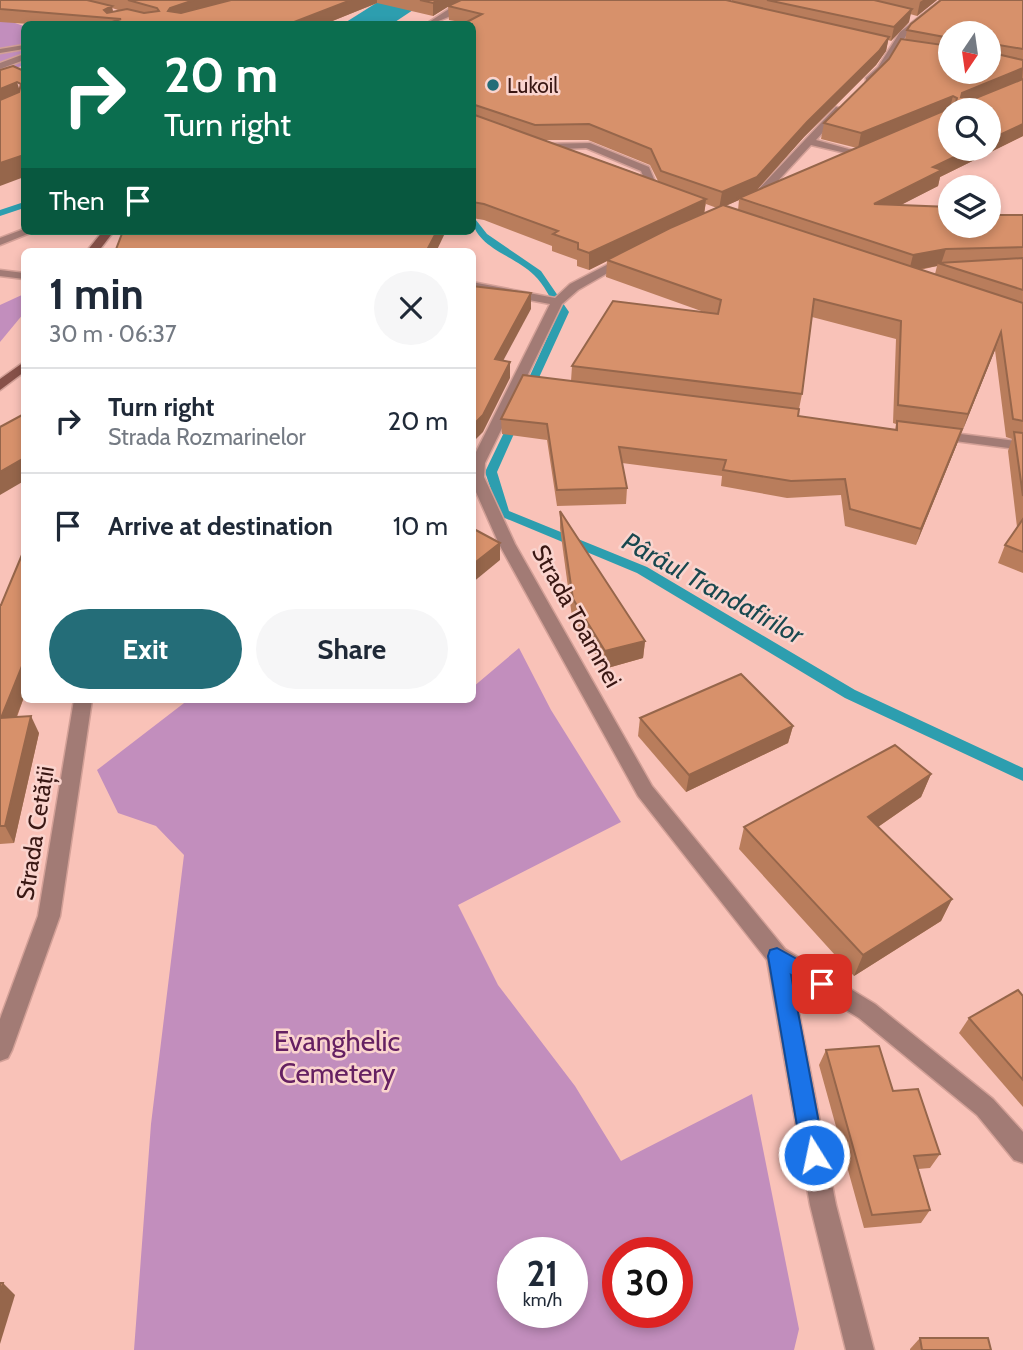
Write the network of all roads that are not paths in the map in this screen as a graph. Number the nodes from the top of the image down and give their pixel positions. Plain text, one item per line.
1 (480, 0) edge
2 (946, 0) edge
3 (907, 17) edge
4 (920, 20) junction
5 (435, 21) edge
6 (880, 44) edge
7 (893, 47) junction
8 (21, 48) edge
9 (905, 49) edge
10 (0, 51) edge
11 (21, 58) edge
12 (0, 66) edge
13 (858, 91) edge
14 (848, 101) edge
15 (809, 141) junction
16 (534, 146) edge
17 (873, 150) edge
18 (860, 155) junction
19 (848, 160) edge
20 (783, 187) edge
21 (654, 191) edge
22 (21, 234) edge
23 (0, 242) edge
24 (634, 254) edge
25 (0, 273) edge
26 (21, 276) edge
27 (476, 286) edge
28 (557, 302) junction
29 (21, 368) edge
30 (3, 383) edge
31 (929, 434) edge
32 (1023, 446) edge
33 (476, 461) edge
34 (476, 470) edge
35 (83, 703) edge
36 (777, 956) junction
37 (0, 1050) edge
38 (1023, 1151) edge
39 (860, 1350) edge

1 - 5 street
2 - 4 street
3 - 4 street
4 - 7 street
6 - 7 street
7 - 9 street
7 - 13 street
8 - 10 street
11 - 12 street
14 - 15 street
15 - 18 street
15 - 20 street
16 - 21 street
17 - 18 street
18 - 19 street
22 - 23 street
24 - 28 street, Strada Toamnei
25 - 26 street
27 - 28 street
28 - 33 street, Strada Toamnei
29 - 30 main road
31 - 32 street
34 - 36 street, Strada Toamnei
35 - 37 street, Strada Cetății
36 - 38 street
36 - 39 street, Strada Toamnei

